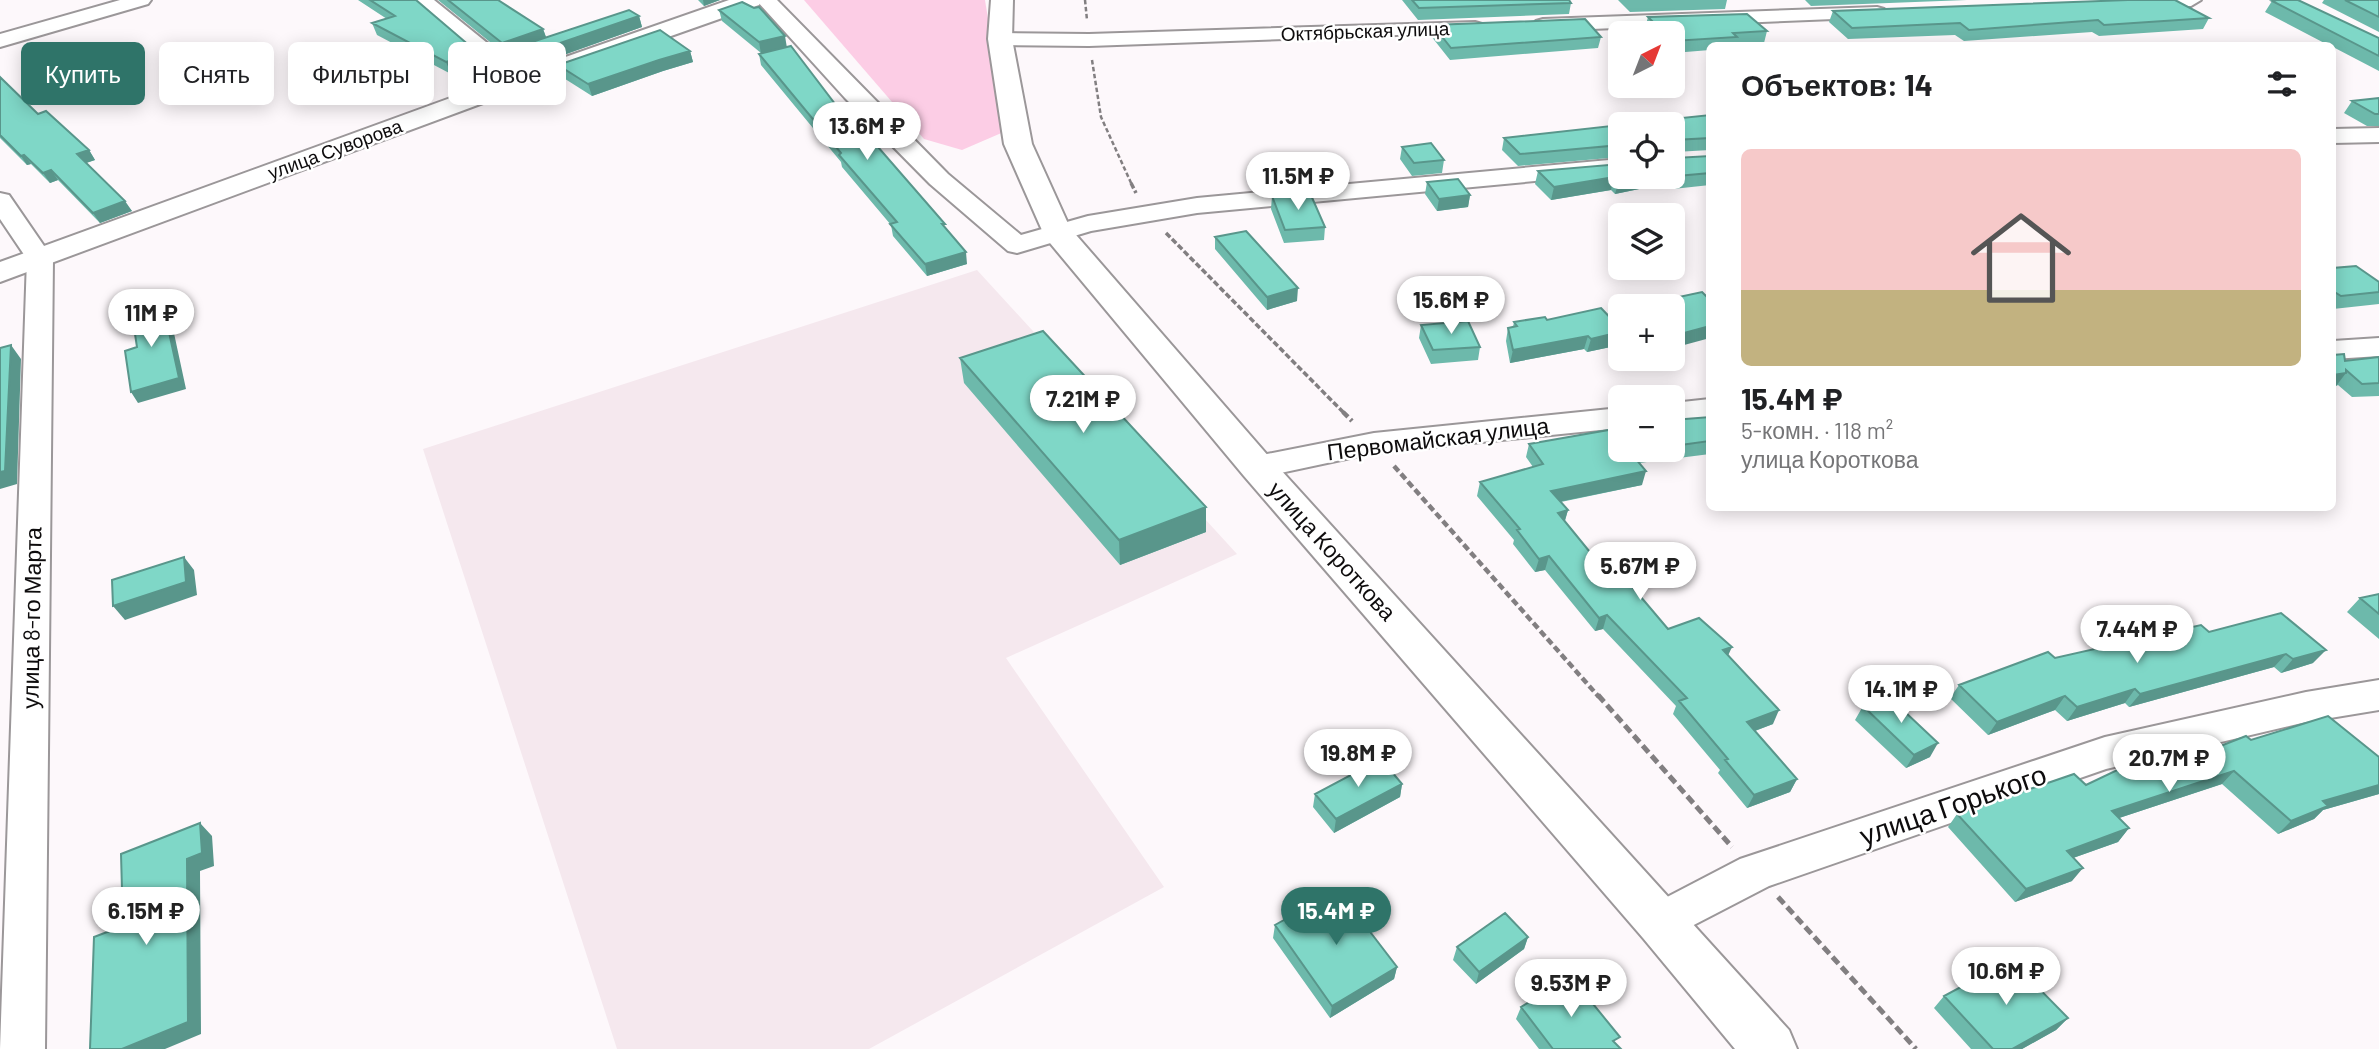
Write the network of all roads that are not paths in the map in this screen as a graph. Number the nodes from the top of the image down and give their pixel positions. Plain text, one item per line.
1 (141, 0) edge
2 (422, 0) edge
3 (751, 0) edge
4 (766, 0) edge
5 (1002, 0) edge
6 (2191, 0) edge
7 (2107, 3) edge
8 (1899, 12) edge
9 (1522, 26) edge
10 (1494, 27) edge
11 (1000, 39) junction
12 (0, 41) edge
13 (473, 42) edge
14 (566, 65) edge
15 (455, 105) edge
16 (2379, 135) edge
17 (2336, 136) edge
18 (1608, 167) edge
19 (0, 200) edge
20 (1056, 231) junction
21 (40, 259) junction
22 (0, 273) edge
23 (2379, 347) edge
24 (2336, 350) edge
25 (1706, 409) edge
26 (1685, 412) edge
27 (1608, 419) edge
28 (1257, 467) junction
29 (2379, 695) edge
30 (1661, 922) junction
31 (22, 1049) edge
32 (1770, 1049) edge

1 - 12 street
2 - 13 street
3 - 14 street, улица Суворова
4 - 20 street
5 - 11 street, улица Короткова
6 - 7 street
8 - 9 street
10 - 11 street, Октябрьская улица
11 - 20 street, улица Короткова
15 - 21 street, улица Суворова
16 - 17 street
18 - 20 street
19 - 21 street
20 - 28 street, улица Короткова
21 - 22 street, улица Суворова
21 - 31 street, улица 8-го Марта
23 - 24 street
25 - 26 street
27 - 28 street, Первомайская улица
28 - 30 street, улица Короткова
29 - 30 street, улица Горького
30 - 32 street, улица Короткова

